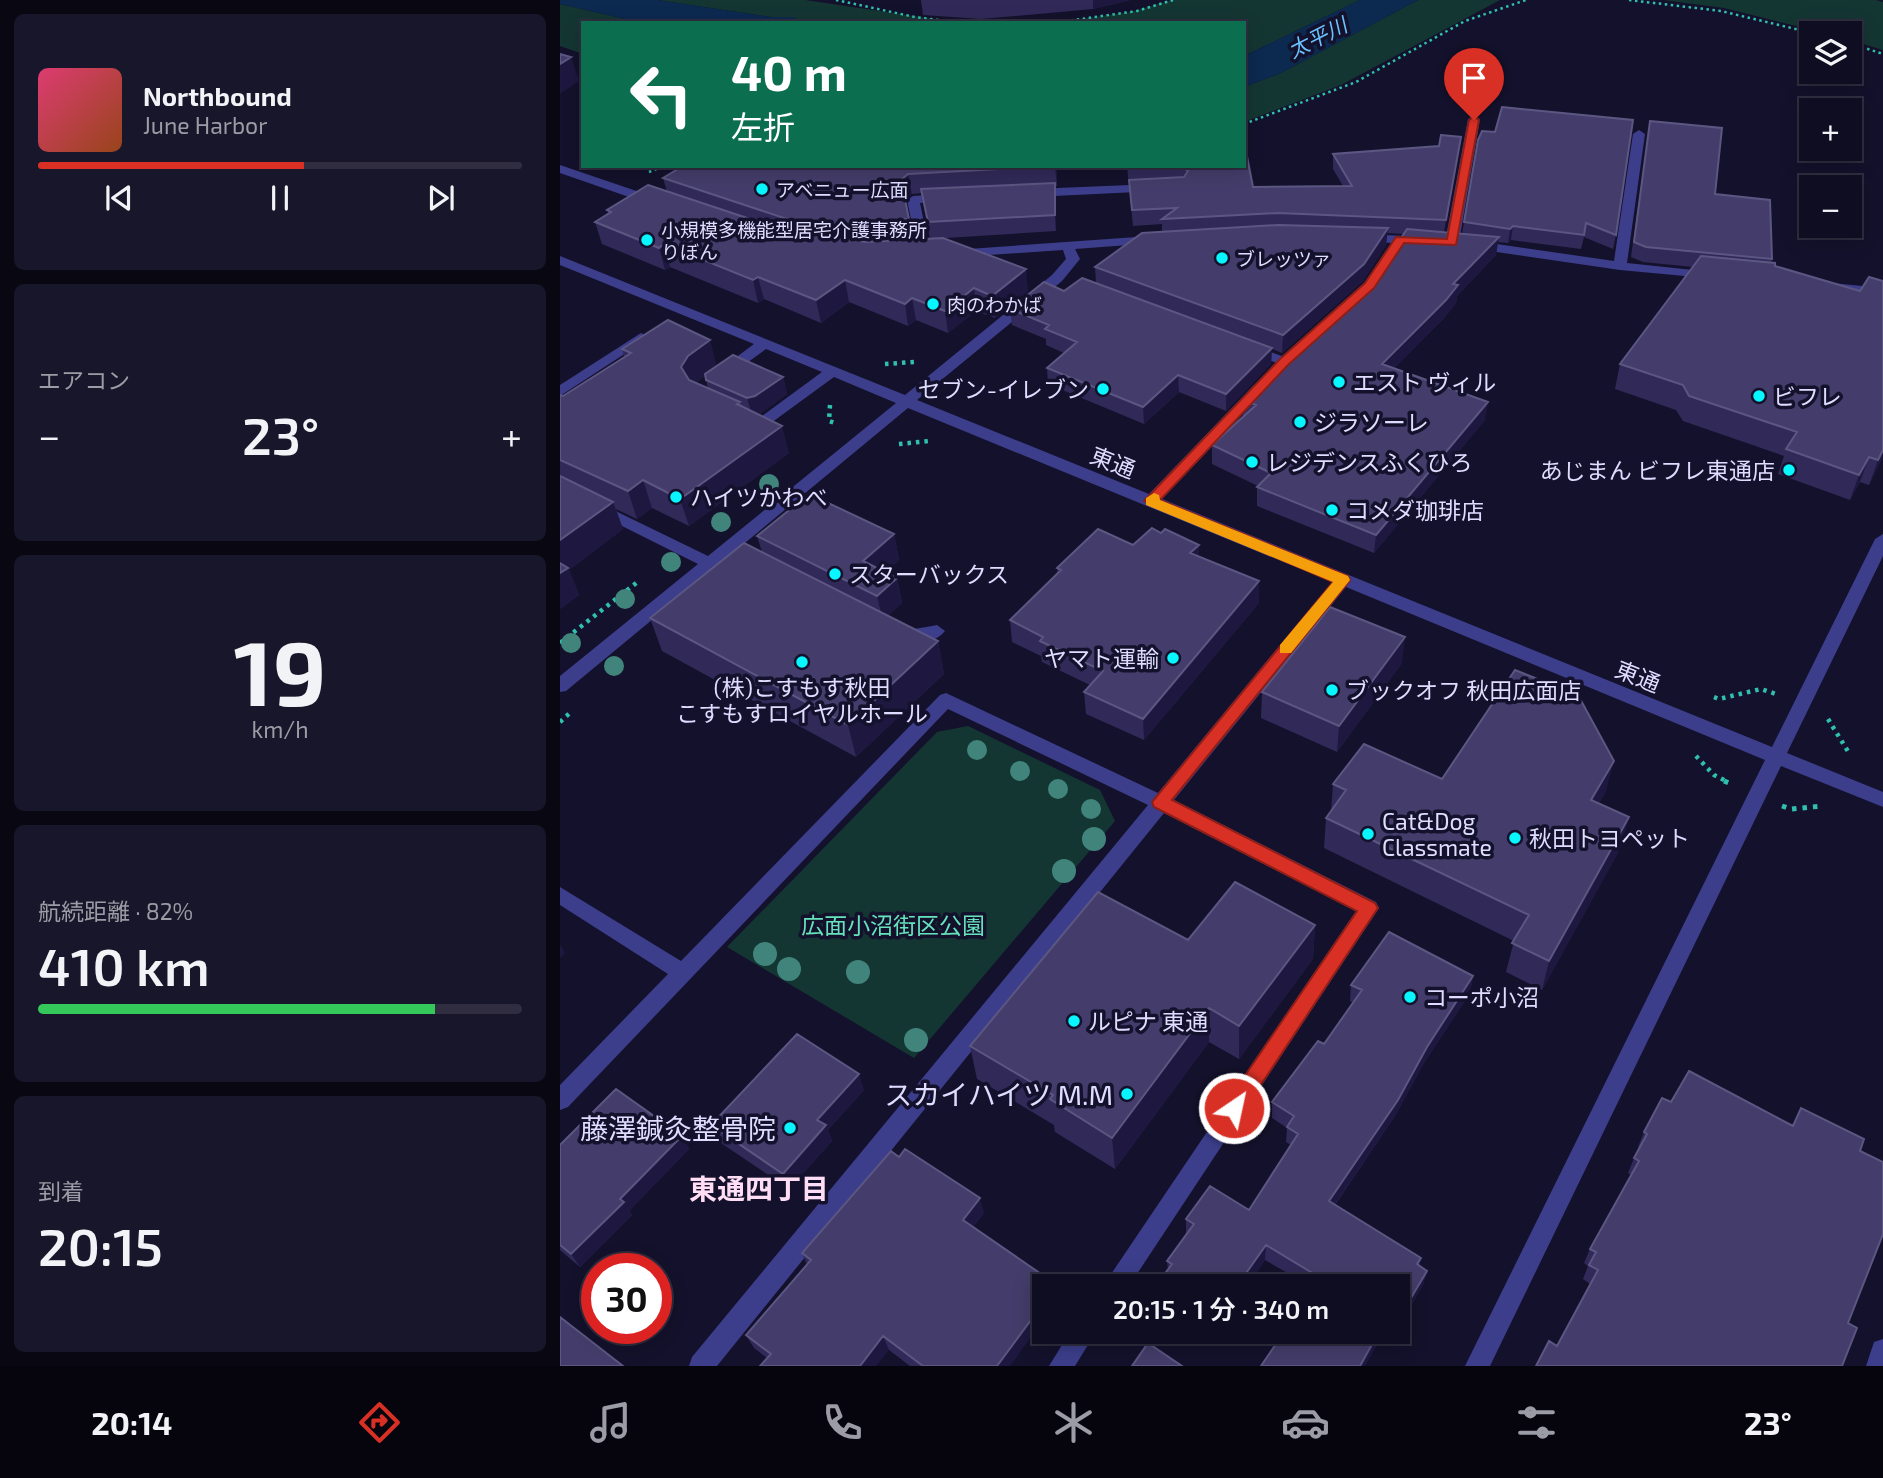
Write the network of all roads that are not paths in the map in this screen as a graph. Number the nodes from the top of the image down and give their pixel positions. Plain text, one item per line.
1 (1474, 120) dead end
2 (1640, 134) dead end
3 (560, 169) edge
4 (1168, 188) edge
5 (1017, 194) edge
6 (952, 198) edge
7 (671, 208) edge
8 (1346, 237) edge
9 (1164, 239) edge
10 (1452, 242) junction
11 (1068, 247) junction
12 (560, 260) edge
13 (1620, 266) junction
14 (1727, 278) edge
15 (1815, 286) edge
16 (1883, 292) edge
17 (682, 310) junction
18 (1234, 343) edge
19 (764, 344) junction
20 (832, 372) junction
21 (711, 382) edge
22 (560, 392) edge
23 (905, 401) junction
24 (727, 414) edge
25 (560, 489) edge
26 (1151, 501) junction
27 (1883, 539) edge
28 (709, 563) junction
29 (1343, 580) junction
30 (937, 631) dead end
31 (888, 634) edge
32 (560, 686) edge
33 (1778, 758) junction
34 (1883, 800) edge
35 (1160, 802) junction
36 (560, 895) edge
37 (684, 973) junction
38 (560, 1100) edge
39 (1123, 1274) edge
40 (1076, 1344) edge
41 (1883, 1351) edge
42 (701, 1366) edge
43 (1061, 1366) edge
44 (1478, 1366) edge
45 (1878, 1366) edge

1 - 10 street
2 - 13 street
3 - 7 street
4 - 5 street
6 - 11 street
8 - 10 street
9 - 11 street
10 - 13 street
11 - 23 street
12 - 17 street, 東通
13 - 14 street
15 - 16 street
17 - 19 street, 東通
17 - 22 street
18 - 26 street
19 - 20 street, 東通
19 - 21 street
20 - 23 street, 東通
20 - 24 street
23 - 26 street, 東通
23 - 28 street
25 - 28 street
26 - 29 street, 東通
27 - 33 street
28 - 32 street
29 - 33 street, 東通
29 - 35 street
30 - 31 street
33 - 34 street, 東通
33 - 44 street
35 - 37 street
35 - 39 street
35 - 42 street
36 - 37 street
37 - 38 street
40 - 43 street
41 - 45 street

